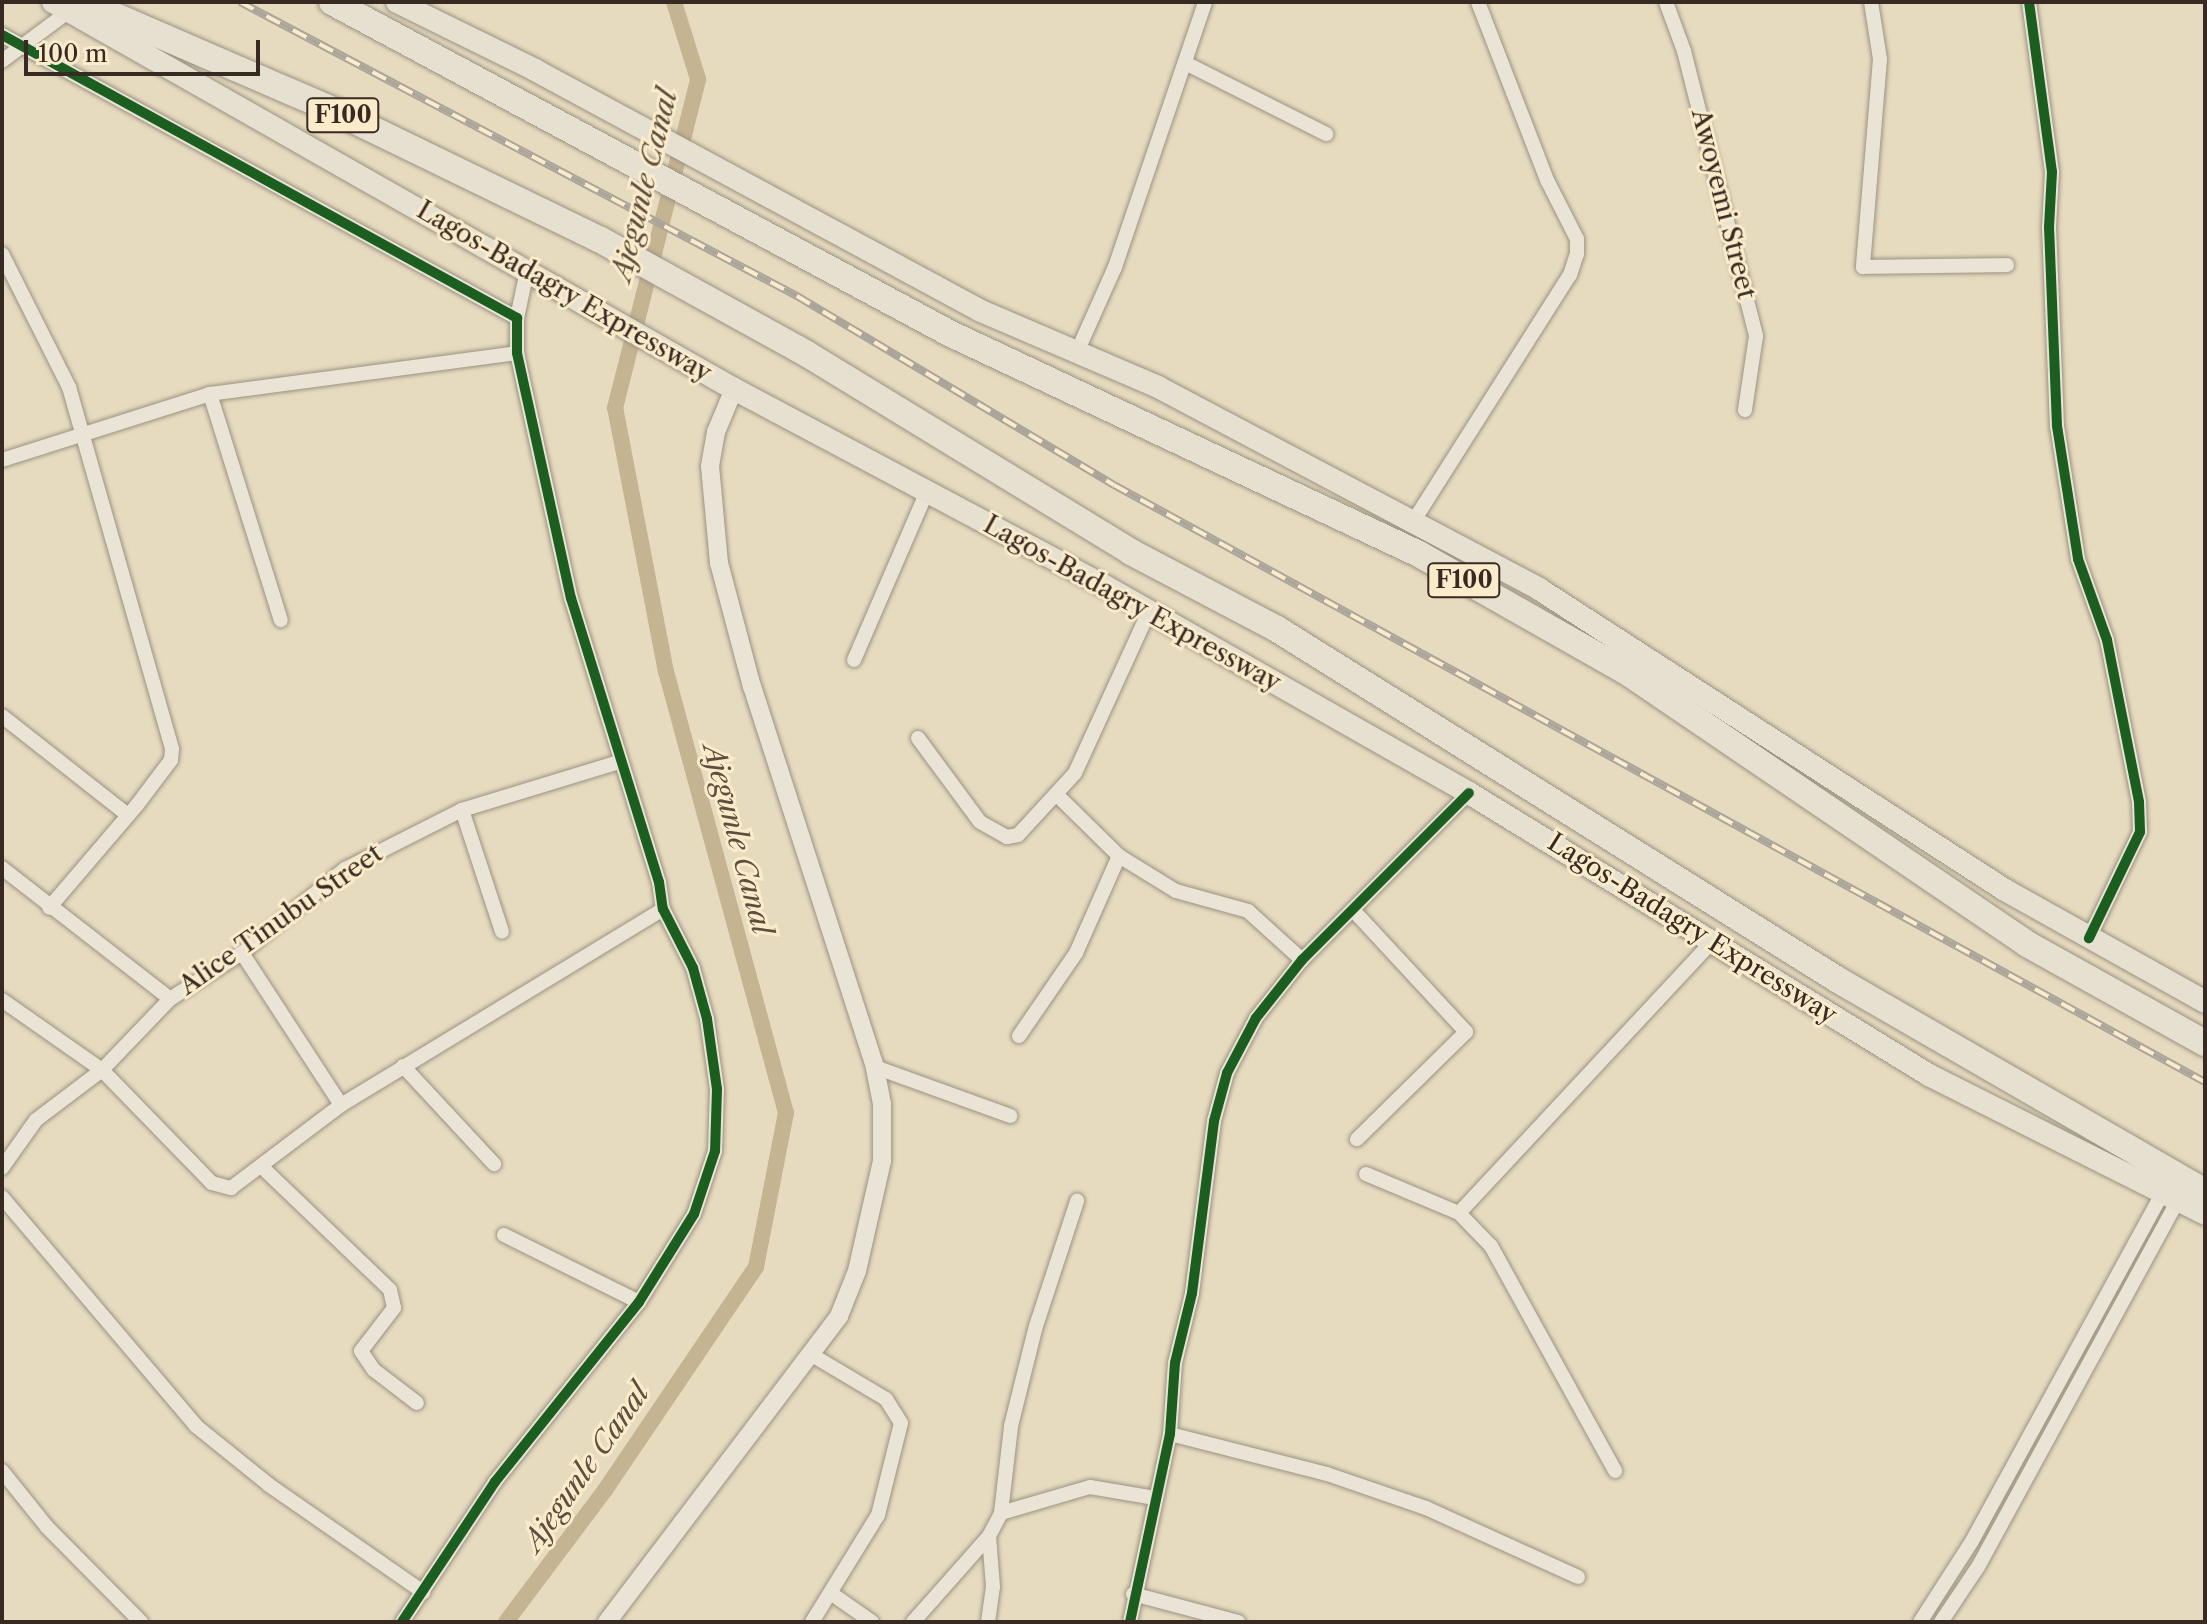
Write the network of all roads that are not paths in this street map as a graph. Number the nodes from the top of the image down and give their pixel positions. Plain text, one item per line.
1 (332, 2) edge
2 (397, 2) edge
3 (1205, 2) edge
4 (1478, 2) edge
5 (1666, 2) edge
6 (1871, 2) edge
7 (2029, 2) edge
8 (69, 5) edge
9 (2, 35) edge
10 (23, 47) junction
11 (2, 61) edge
12 (1187, 64) junction
13 (1326, 134) dead end
14 (2, 254) edge
15 (2007, 265) dead end
16 (527, 271) junction
17 (517, 318) junction
18 (1077, 352) junction
19 (517, 353) junction
20 (734, 389) junction
21 (210, 394) junction
22 (1745, 410) dead end
23 (81, 432) junction
24 (2, 460) edge
25 (927, 491) junction
26 (1413, 522) junction
27 (1149, 611) junction
28 (281, 620) dead end
29 (854, 660) dead end
30 (2, 716) edge
31 (918, 738) dead end
32 (619, 762) junction
33 (1469, 793) junction
34 (1058, 796) junction
35 (462, 810) junction
36 (128, 815) junction
37 (1119, 856) junction
38 (2, 868) edge
39 (49, 908) junction
40 (663, 909) junction
41 (1354, 911) junction
42 (502, 932) dead end
43 (2089, 938) junction
44 (1712, 942) junction
45 (242, 953) junction
46 (1302, 960) junction
47 (170, 999) junction
48 (2, 1000) edge
49 (2205, 1002) edge
50 (1019, 1036) dead end
51 (2205, 1043) edge
52 (403, 1066) junction
53 (875, 1067) junction
54 (102, 1070) junction
55 (341, 1105) junction
56 (1010, 1116) dead end
57 (1357, 1139) dead end
58 (494, 1164) dead end
59 (2, 1168) edge
60 (263, 1168) junction
61 (1366, 1174) dead end
62 (2205, 1192) edge
63 (2170, 1196) junction
64 (2, 1197) edge
65 (1077, 1201) dead end
66 (1459, 1213) junction
67 (2205, 1214) edge
68 (504, 1235) dead end
69 (639, 1302) junction
70 (812, 1355) junction
71 (417, 1403) dead end
72 (1170, 1434) junction
73 (2, 1471) edge
74 (1615, 1471) dead end
75 (1155, 1498) junction
76 (1001, 1513) junction
77 (989, 1536) junction
78 (1578, 1577) dead end
79 (423, 1592) junction
80 (832, 1594) junction
81 (1133, 1594) junction
82 (141, 1622) edge
83 (402, 1622) edge
84 (607, 1622) edge
85 (812, 1622) edge
86 (872, 1622) edge
87 (913, 1622) edge
88 (988, 1622) edge
89 (1130, 1622) edge
90 (1238, 1622) edge
91 (1920, 1622) edge
92 (1941, 1622) edge

1 - 51 highway, F100
2 - 18 main road
3 - 12 street
4 - 26 street
5 - 22 street, Awoyemi Street
6 - 15 street
7 - 43 street
8 - 10 street
8 - 16 main road, Lagos-Badagry Expressway
8 - 62 highway, Lagos-Badagry Expressway / F100
9 - 10 street
10 - 11 street
10 - 17 street
12 - 13 street
12 - 18 street
14 - 23 street
16 - 17 street
16 - 20 main road, Lagos-Badagry Expressway
17 - 19 street
18 - 26 main road
19 - 21 street
19 - 32 street
20 - 25 main road, Lagos-Badagry Expressway
20 - 53 street
21 - 23 street
21 - 28 street
23 - 24 street
23 - 36 street
25 - 27 main road, Lagos-Badagry Expressway
25 - 29 street
26 - 43 main road
27 - 33 main road, Lagos-Badagry Expressway
27 - 34 street
30 - 36 street
31 - 34 street
32 - 35 street, Alice Tinubu Street
32 - 40 street
33 - 41 street
33 - 44 main road, Lagos-Badagry Expressway
34 - 37 street
35 - 42 street
35 - 45 street, Alice Tinubu Street
36 - 39 street
37 - 46 street
37 - 50 street
38 - 39 street
39 - 47 street
40 - 52 street
40 - 69 street
41 - 46 street
41 - 57 street
43 - 49 main road
44 - 63 main road, Lagos-Badagry Expressway
44 - 66 street
45 - 47 street, Alice Tinubu Street
45 - 55 street
46 - 72 street
47 - 54 street, Alice Tinubu Street
48 - 54 street
52 - 55 street
52 - 58 street
53 - 56 street
53 - 70 street
54 - 59 street, Alice Tinubu Street
54 - 60 street
55 - 60 street
60 - 71 street
61 - 66 street
63 - 67 main road, Lagos-Badagry Expressway
63 - 91 street
63 - 92 street
64 - 79 street
65 - 76 street
66 - 74 street
68 - 69 street
69 - 79 street
70 - 80 street
70 - 84 street
72 - 75 street
72 - 78 street
73 - 82 street
75 - 76 street
75 - 81 street
76 - 77 street
77 - 87 street
77 - 88 street
79 - 83 street
80 - 85 street
80 - 86 street
81 - 89 street
81 - 90 street

